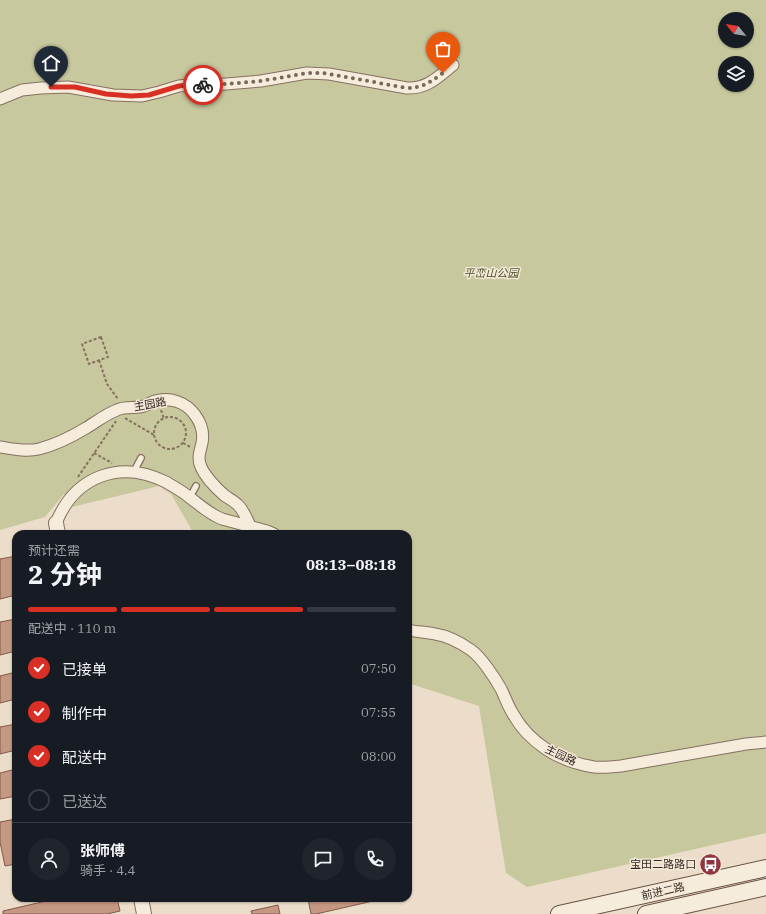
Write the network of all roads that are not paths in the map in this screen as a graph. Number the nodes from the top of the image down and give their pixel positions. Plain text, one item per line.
1 (453, 65) dead end
2 (0, 99) edge
3 (0, 447) edge
4 (141, 458) dead end
5 (133, 472) junction
6 (196, 486) dead end
7 (190, 497) junction
8 (250, 526) junction
9 (57, 529) edge
10 (264, 530) edge
11 (412, 631) edge
12 (766, 742) edge
13 (766, 868) edge
14 (766, 887) edge
15 (141, 902) edge
16 (144, 914) edge
17 (559, 914) edge
18 (646, 914) edge

1 - 2 street
3 - 8 street, 主园路
4 - 5 lane
5 - 7 street
5 - 9 street
6 - 7 lane
7 - 8 street
8 - 10 street
11 - 12 street, 主园路
13 - 17 main road, 前进二路
14 - 18 main road, 前进二路
15 - 16 street

